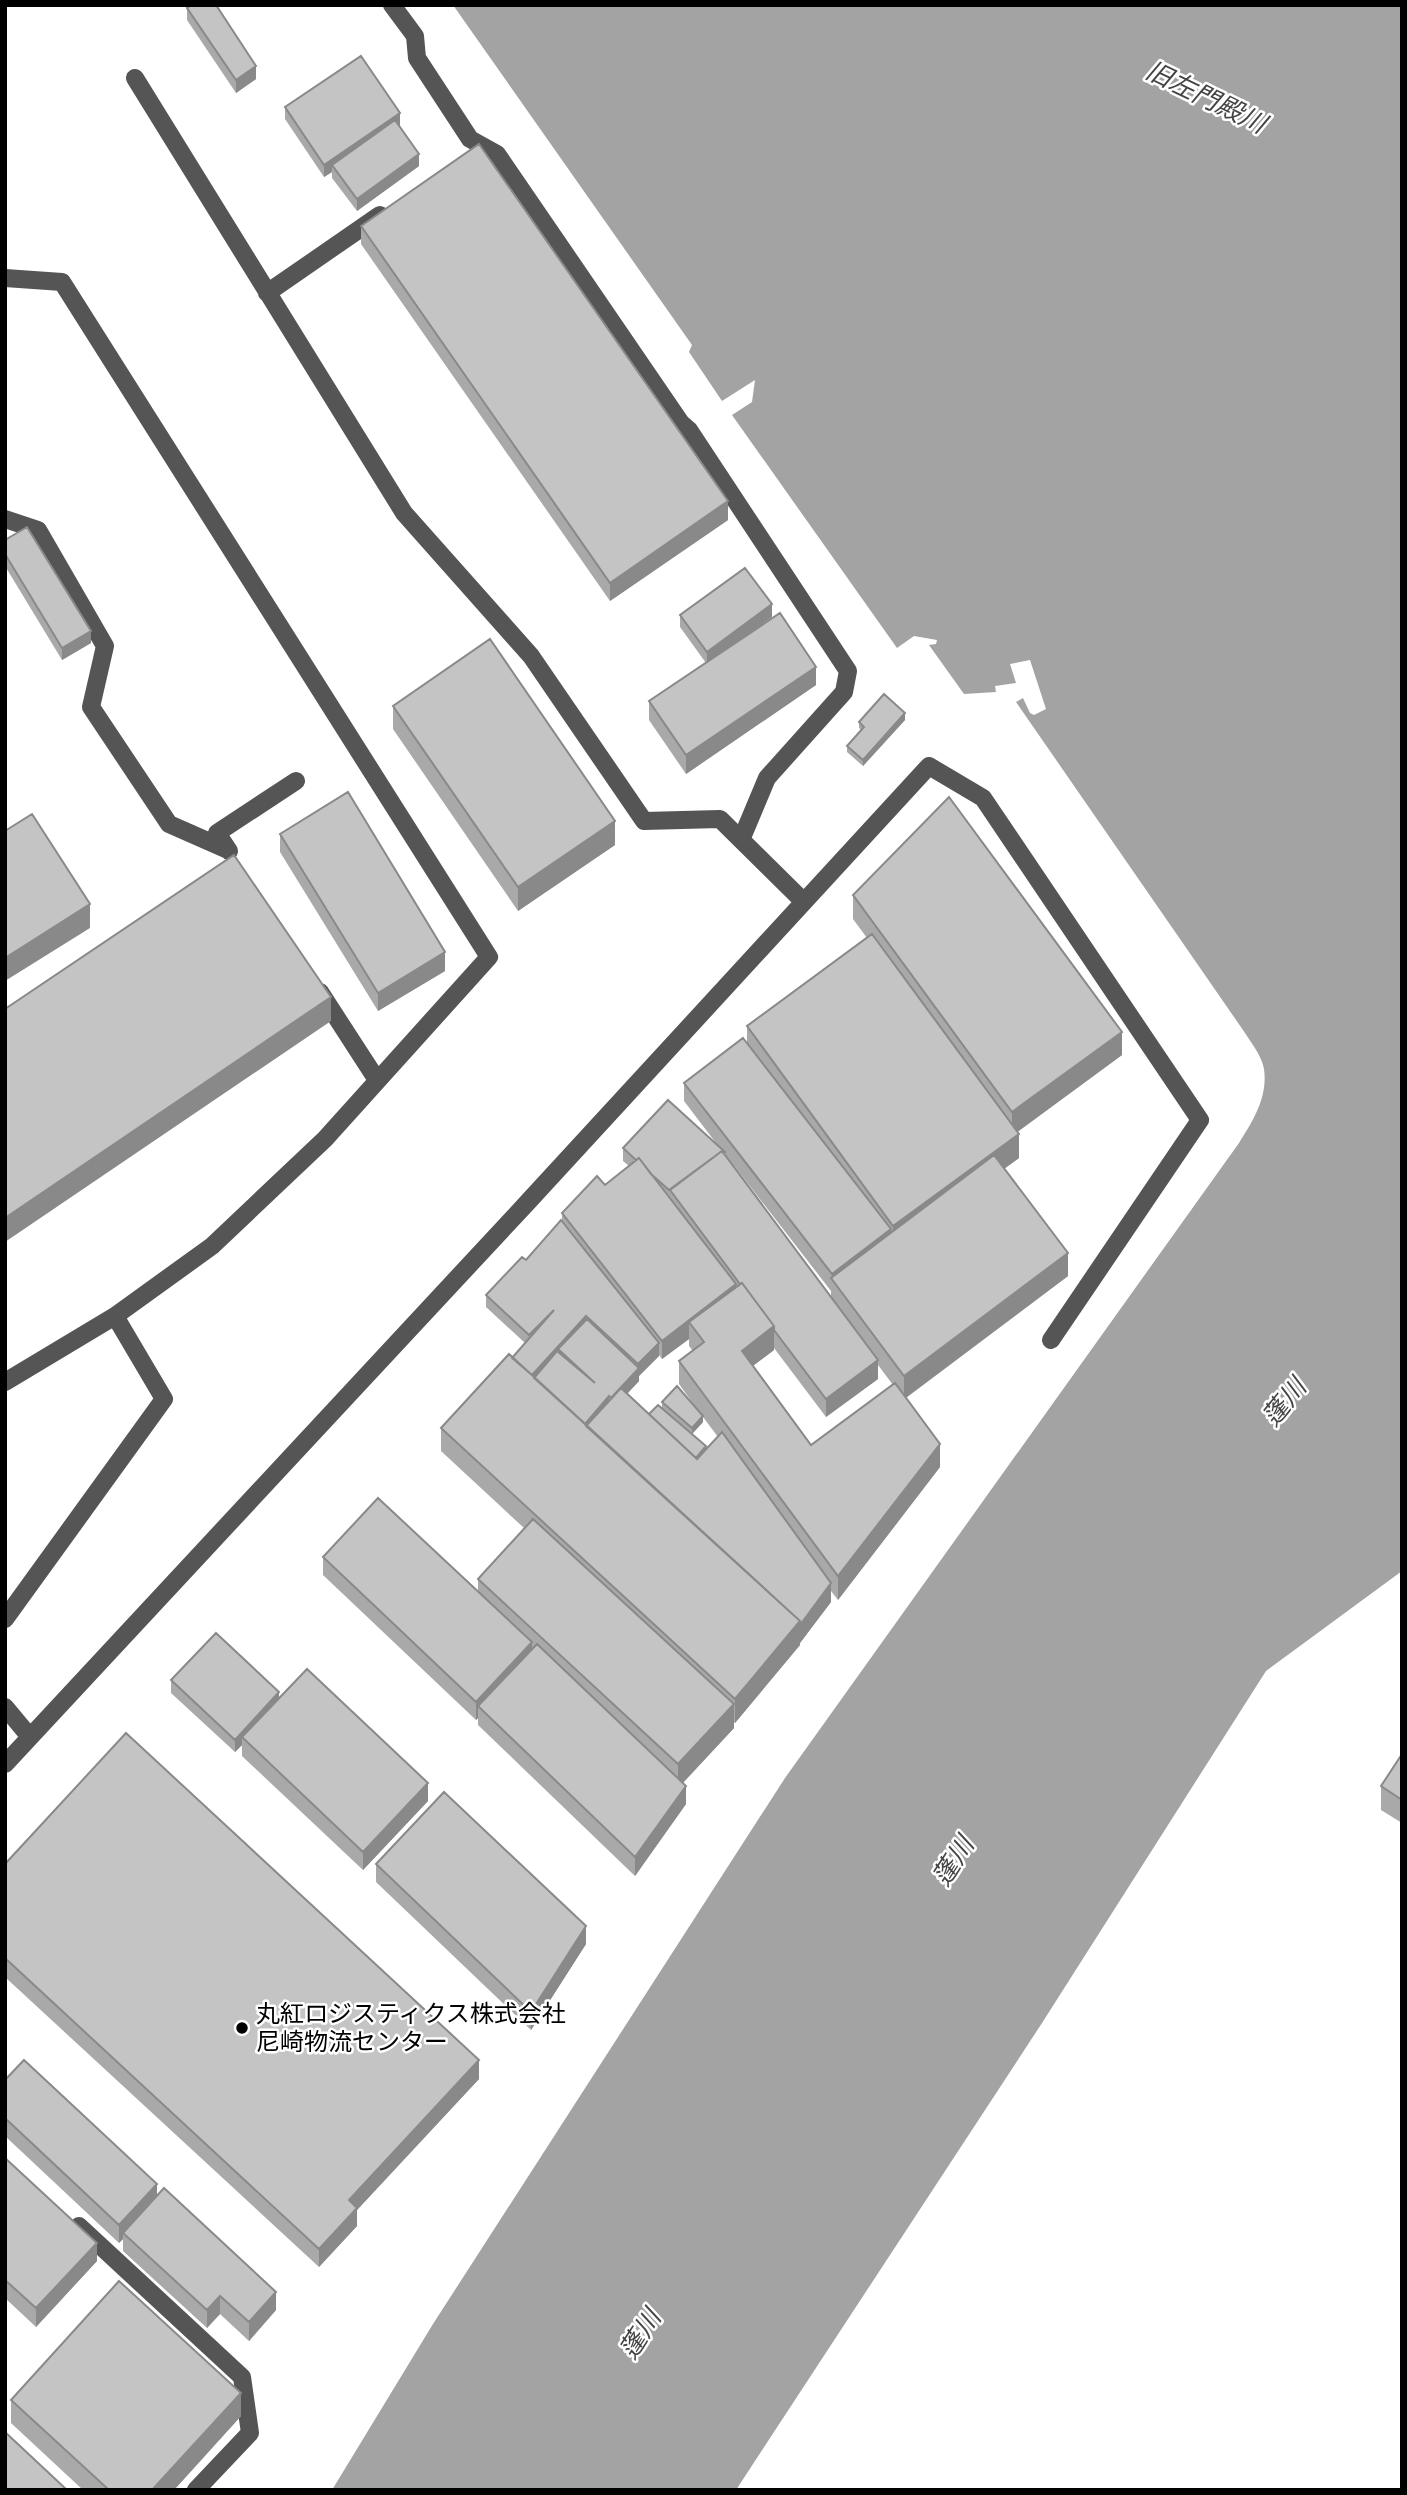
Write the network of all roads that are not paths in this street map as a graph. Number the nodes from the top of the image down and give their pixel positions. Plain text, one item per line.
1 (392, 5) edge
2 (135, 78) dead end
3 (397, 203) edge
4 (5, 278) edge
5 (267, 293) junction
6 (5, 519) edge
7 (296, 781) dead end
8 (741, 840) junction
9 (804, 902) junction
10 (310, 977) edge
11 (377, 1080) junction
12 (116, 1316) junction
13 (1051, 1340) dead end
14 (5, 1382) edge
15 (5, 1619) edge
16 (5, 1707) edge
17 (30, 1737) junction
18 (5, 1764) edge
19 (65, 2213) edge
20 (196, 2490) edge

1 - 8 street
2 - 5 street
3 - 5 street
4 - 11 street
5 - 8 street
6 - 7 street
8 - 9 street
9 - 13 street
9 - 17 street
10 - 11 street
11 - 12 street
12 - 14 street
12 - 15 street
16 - 17 street
17 - 18 street
19 - 20 street

